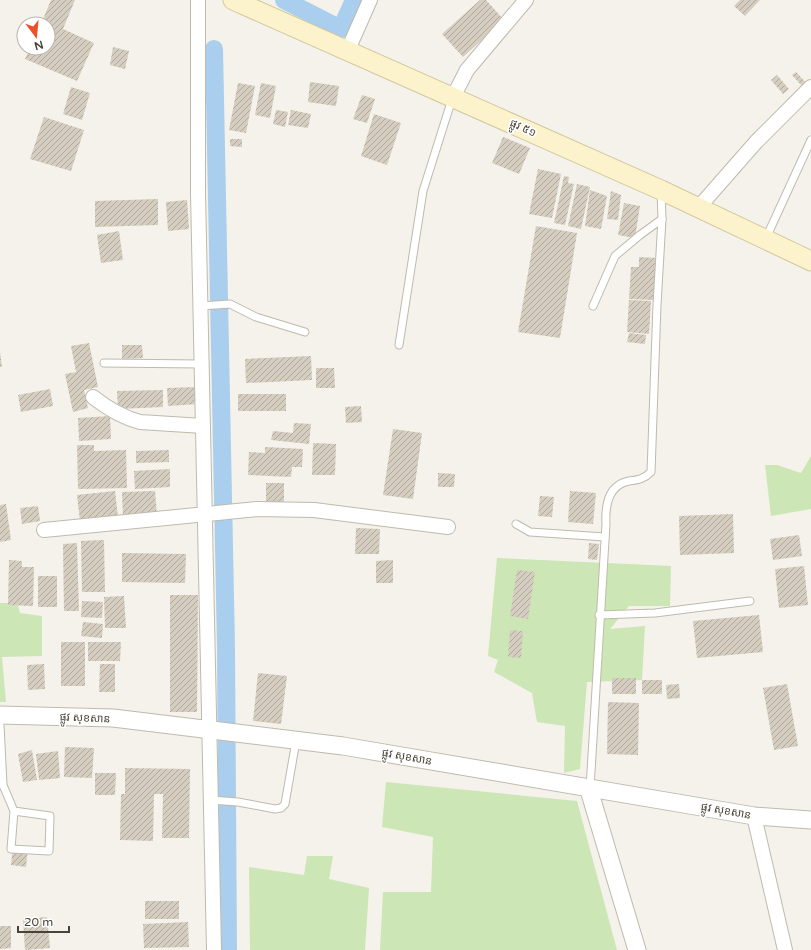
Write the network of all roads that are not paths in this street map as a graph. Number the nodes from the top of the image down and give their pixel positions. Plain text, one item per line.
1 (198, 0) edge
2 (234, 0) edge
3 (370, 0) edge
4 (526, 0) edge
5 (347, 52) junction
6 (811, 87) edge
7 (453, 97) junction
8 (811, 140) edge
9 (661, 190) junction
10 (699, 207) junction
11 (662, 219) junction
12 (766, 239) junction
13 (811, 261) edge
14 (206, 306) junction
15 (593, 306) dead end
16 (305, 332) dead end
17 (399, 345) dead end
18 (104, 363) dead end
19 (201, 364) junction
20 (93, 397) dead end
21 (203, 426) junction
22 (208, 513) junction
23 (516, 524) dead end
24 (448, 527) dead end
25 (44, 530) dead end
26 (605, 537) junction
27 (750, 601) dead end
28 (599, 615) junction
29 (0, 715) edge
30 (0, 725) edge
31 (212, 730) junction
32 (296, 740) junction
33 (590, 790) junction
34 (215, 800) junction
35 (14, 811) junction
36 (754, 816) junction
37 (811, 820) edge
38 (214, 950) edge
39 (637, 950) edge
40 (785, 950) edge

1 - 14 street
2 - 5 main road, ផ្លូវ ៥១
3 - 5 street
4 - 7 street
5 - 7 main road, ផ្លូវ ៥១
6 - 10 street
7 - 9 main road, ផ្លូវ ៥១
7 - 17 lane
8 - 12 lane
9 - 10 main road, ផ្លូវ ៥១
9 - 11 lane
10 - 12 main road, ផ្លូវ ៥១
11 - 15 lane
11 - 26 lane
12 - 13 main road, ផ្លូវ ៥១
14 - 16 lane
14 - 19 street
18 - 19 lane
19 - 21 street
20 - 21 street
21 - 22 street
22 - 24 street
22 - 25 street
22 - 31 street
23 - 26 lane
26 - 28 lane
27 - 28 lane
28 - 33 lane
29 - 31 street, ផ្លូវ សុខសាន
30 - 35 lane
31 - 32 street, ផ្លូវ សុខសាន
31 - 34 street
32 - 33 street, ផ្លូវ សុខសាន
32 - 34 lane
33 - 36 street, ផ្លូវ សុខសាន
33 - 39 street
34 - 38 street
35 - 35 lane
36 - 37 street, ផ្លូវ សុខសាន
36 - 40 street

